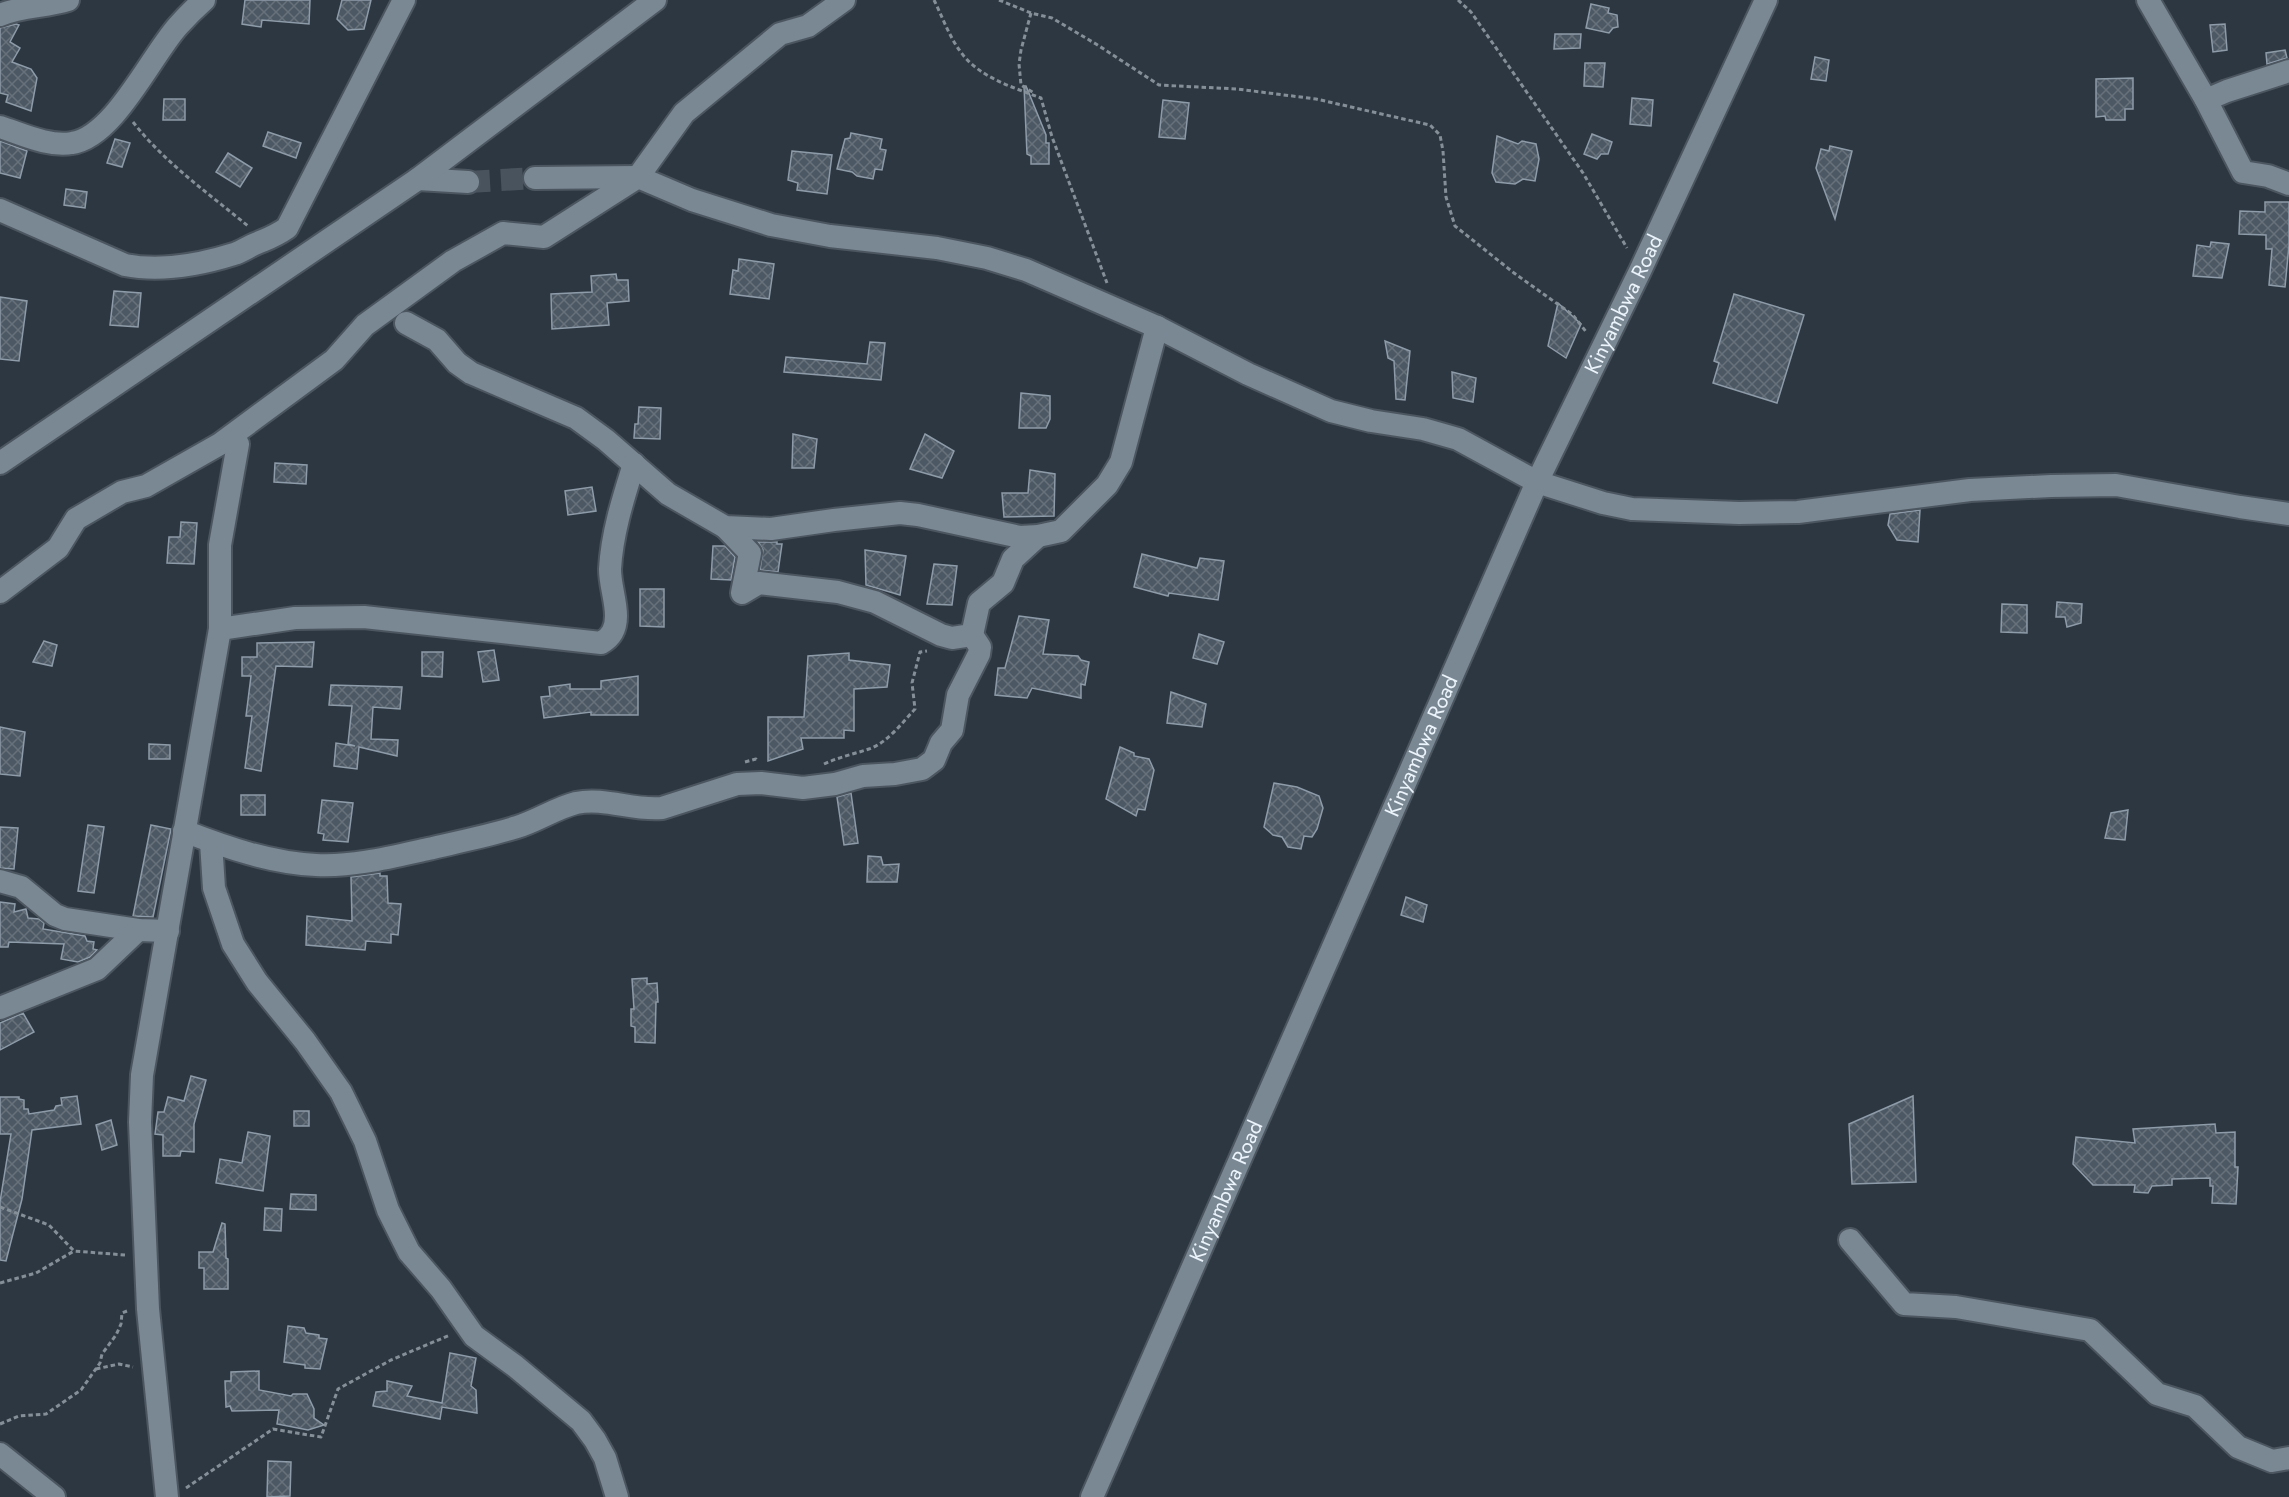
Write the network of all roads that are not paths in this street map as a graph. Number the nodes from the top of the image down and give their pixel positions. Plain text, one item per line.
1 (68, 0) edge
2 (204, 0) edge
3 (404, 0) edge
4 (656, 0) edge
5 (844, 0) edge
6 (1766, 0) edge
7 (2148, 0) edge
8 (0, 15) edge
9 (2289, 71) edge
10 (2206, 100) junction
11 (0, 127) edge
12 (638, 177) junction
13 (535, 178) tunnel mouth
14 (418, 179) junction
15 (468, 182) tunnel mouth
16 (2289, 184) edge
17 (0, 210) edge
18 (406, 323) dead end
19 (1157, 327) junction
20 (238, 444) dead end
21 (0, 463) edge
22 (634, 464) junction
23 (1537, 482) junction
24 (2289, 513) edge
25 (725, 527) junction
26 (1038, 536) junction
27 (0, 592) edge
28 (220, 629) junction
29 (962, 636) junction
30 (184, 831) junction
31 (211, 842) junction
32 (0, 881) edge
33 (138, 930) junction
34 (168, 931) junction
35 (0, 1008) edge
36 (1850, 1240) dead end
37 (0, 1454) edge
38 (2289, 1458) edge
39 (173, 1495) edge
40 (54, 1497) edge
41 (617, 1497) edge
42 (1092, 1497) edge

1 - 8 street
2 - 11 street
3 - 17 street
4 - 14 street
5 - 12 street
6 - 23 street, Kinyambwa Road
7 - 10 street
9 - 10 street
10 - 16 street
12 - 13 street
12 - 19 street
12 - 27 street
14 - 15 street
14 - 21 street
18 - 22 street
19 - 23 street
19 - 26 street
20 - 28 street
22 - 25 street
22 - 28 street
23 - 24 street
23 - 42 street, Kinyambwa Road
25 - 26 street
25 - 29 street
26 - 29 street
28 - 30 street
29 - 31 street
30 - 31 street
30 - 34 street
31 - 41 street
32 - 33 street
33 - 34 street
33 - 35 street
34 - 39 street
36 - 38 street
37 - 40 street

